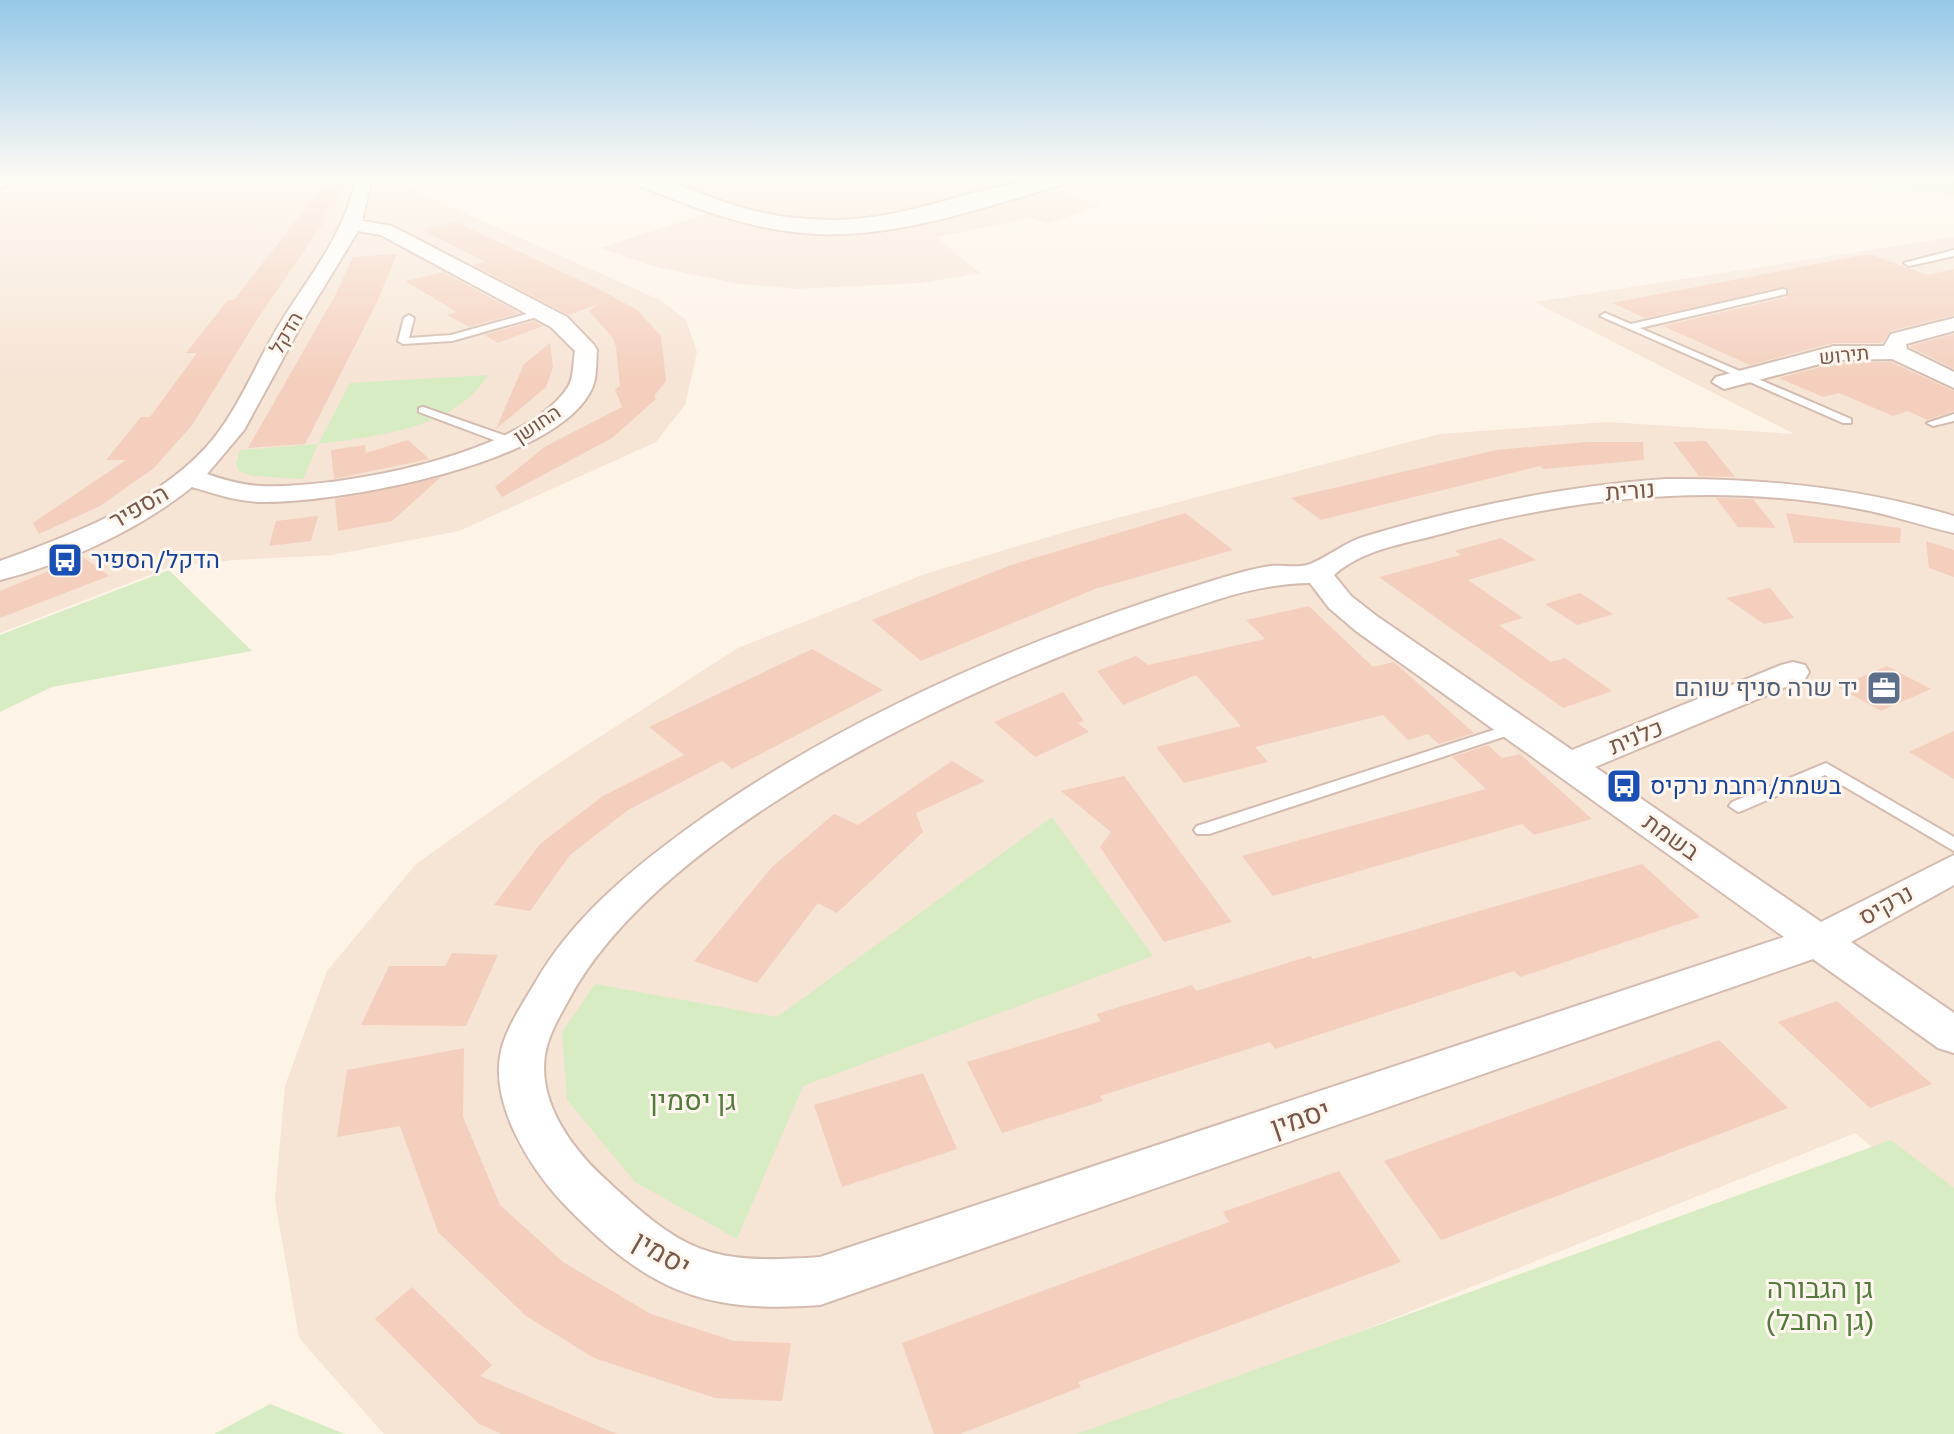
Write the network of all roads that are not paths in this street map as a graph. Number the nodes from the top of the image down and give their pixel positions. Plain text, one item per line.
1 (340, 245) edge
2 (414, 245) edge
3 (1954, 253) edge
4 (1909, 263) dead end
5 (1783, 292) dead end
6 (541, 313) junction
7 (1605, 316) dead end
8 (409, 318) dead end
9 (1954, 324) edge
10 (1630, 327) junction
11 (1896, 352) junction
12 (1730, 379) junction
13 (1954, 381) edge
14 (423, 410) dead end
15 (1954, 417) edge
16 (1847, 421) dead end
17 (1933, 423) dead end
18 (511, 442) junction
19 (187, 477) junction
20 (1954, 525) edge
21 (0, 571) edge
22 (1318, 574) junction
23 (1793, 672) dead end
24 (1515, 728) junction
25 (1568, 765) junction
26 (1738, 806) dead end
27 (1203, 830) dead end
28 (1954, 845) edge
29 (1954, 868) edge
30 (1819, 941) junction
31 (1954, 1036) edge

1 - 19 street, הדקל
2 - 6 street, החושן
3 - 4 lane
5 - 10 lane
6 - 8 lane
6 - 18 street, החושן
7 - 10 lane
9 - 11 street, תירוש
10 - 12 lane
11 - 12 street, תירוש
11 - 13 street
12 - 16 lane
14 - 18 lane
15 - 17 lane
18 - 19 street, החושן
19 - 21 street, הספיר
20 - 22 street, נורית
22 - 24 street, בשמת
22 - 30 street, יסמין
23 - 25 street, כלנית
24 - 25 street, בשמת
24 - 27 lane
25 - 30 street, בשמת
26 - 28 lane
29 - 30 street, נרקיס
30 - 31 street, בשמת

